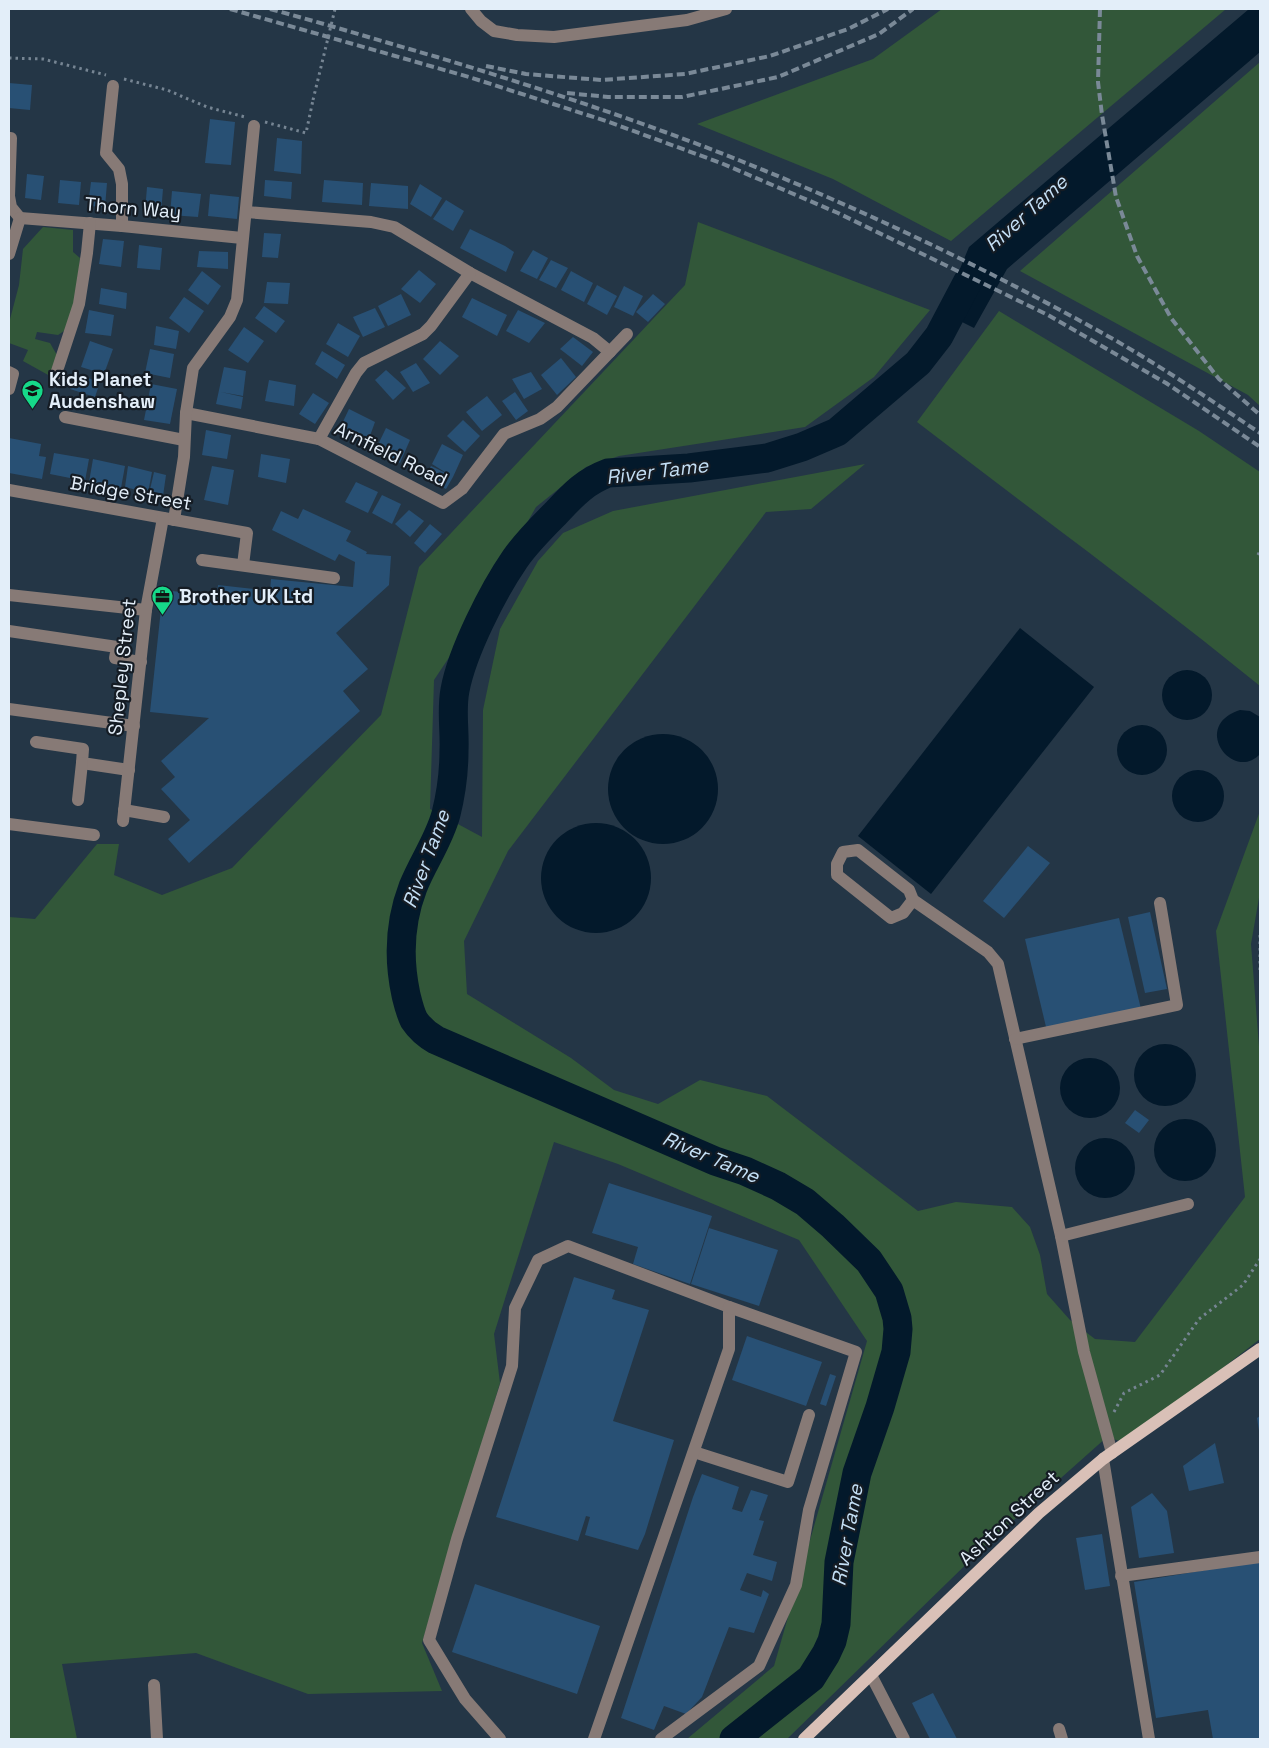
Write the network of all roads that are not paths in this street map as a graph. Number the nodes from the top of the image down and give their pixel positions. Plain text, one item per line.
1 (471, 9) edge
2 (726, 9) edge
3 (116, 81) road end
4 (255, 122) road end
5 (9, 138) edge
6 (246, 212) junction
7 (20, 218) junction
8 (90, 223) junction
9 (122, 226) junction
10 (242, 238) junction
11 (9, 254) edge
12 (470, 273) junction
13 (627, 334) dead end
14 (610, 352) junction
15 (9, 372) edge
16 (56, 374) dead end
17 (9, 388) edge
18 (186, 413) junction
19 (66, 418) dead end
20 (319, 439) junction
21 (184, 440) junction
22 (9, 490) edge
23 (168, 519) junction
24 (202, 560) dead end
25 (243, 565) junction
26 (334, 578) dead end
27 (9, 595) edge
28 (146, 610) junction
29 (9, 631) edge
30 (141, 662) junction
31 (9, 709) edge
32 (134, 726) junction
33 (36, 742) dead end
34 (82, 763) junction
35 (129, 770) junction
36 (78, 800) dead end
37 (164, 817) dead end
38 (9, 824) edge
39 (94, 835) dead end
40 (913, 900) junction
41 (1160, 903) dead end
42 (1015, 1039) junction
43 (1188, 1204) dead end
44 (1061, 1236) junction
45 (729, 1307) junction
46 (1260, 1349) edge
47 (810, 1415) dead end
48 (694, 1452) junction
49 (1108, 1456) junction
50 (1260, 1557) edge
51 (1121, 1576) junction
52 (871, 1675) junction
53 (154, 1685) dead end
54 (157, 1739) edge
55 (500, 1739) edge
56 (594, 1739) edge
57 (661, 1739) edge
58 (804, 1739) edge
59 (904, 1739) edge
60 (1149, 1739) edge

1 - 2 street
3 - 9 street
4 - 6 street
5 - 7 street
6 - 10 street
6 - 12 street
7 - 8 street, Thorn Way
7 - 11 street
8 - 9 street, Thorn Way
8 - 16 street
9 - 10 street, Thorn Way
10 - 18 street
12 - 14 street
12 - 20 street
13 - 14 street, Arnfield Road
14 - 20 street, Arnfield Road
15 - 17 street
18 - 20 street, Arnfield Road
18 - 21 street
19 - 21 street
21 - 23 street
22 - 23 street, Bridge Street
23 - 25 street, Bridge Street
23 - 28 street, Shepley Street
24 - 25 street
25 - 26 street
27 - 28 street
28 - 30 street, Shepley Street
29 - 30 street
30 - 32 street, Shepley Street
31 - 32 street
32 - 35 street, Shepley Street
33 - 34 street
34 - 35 street
34 - 36 street
35 - 37 street, Shepley Street
38 - 39 street
40 - 40 street
40 - 42 street
41 - 42 street
42 - 44 street
43 - 44 street
44 - 49 street
45 - 48 street
45 - 55 street
45 - 57 street
46 - 49 main road, Ashton Street
47 - 48 street
48 - 56 street
49 - 51 street
49 - 52 main road, Ashton Street
50 - 51 street
51 - 60 street
52 - 58 main road, Ashton Street
52 - 59 street
53 - 54 street

